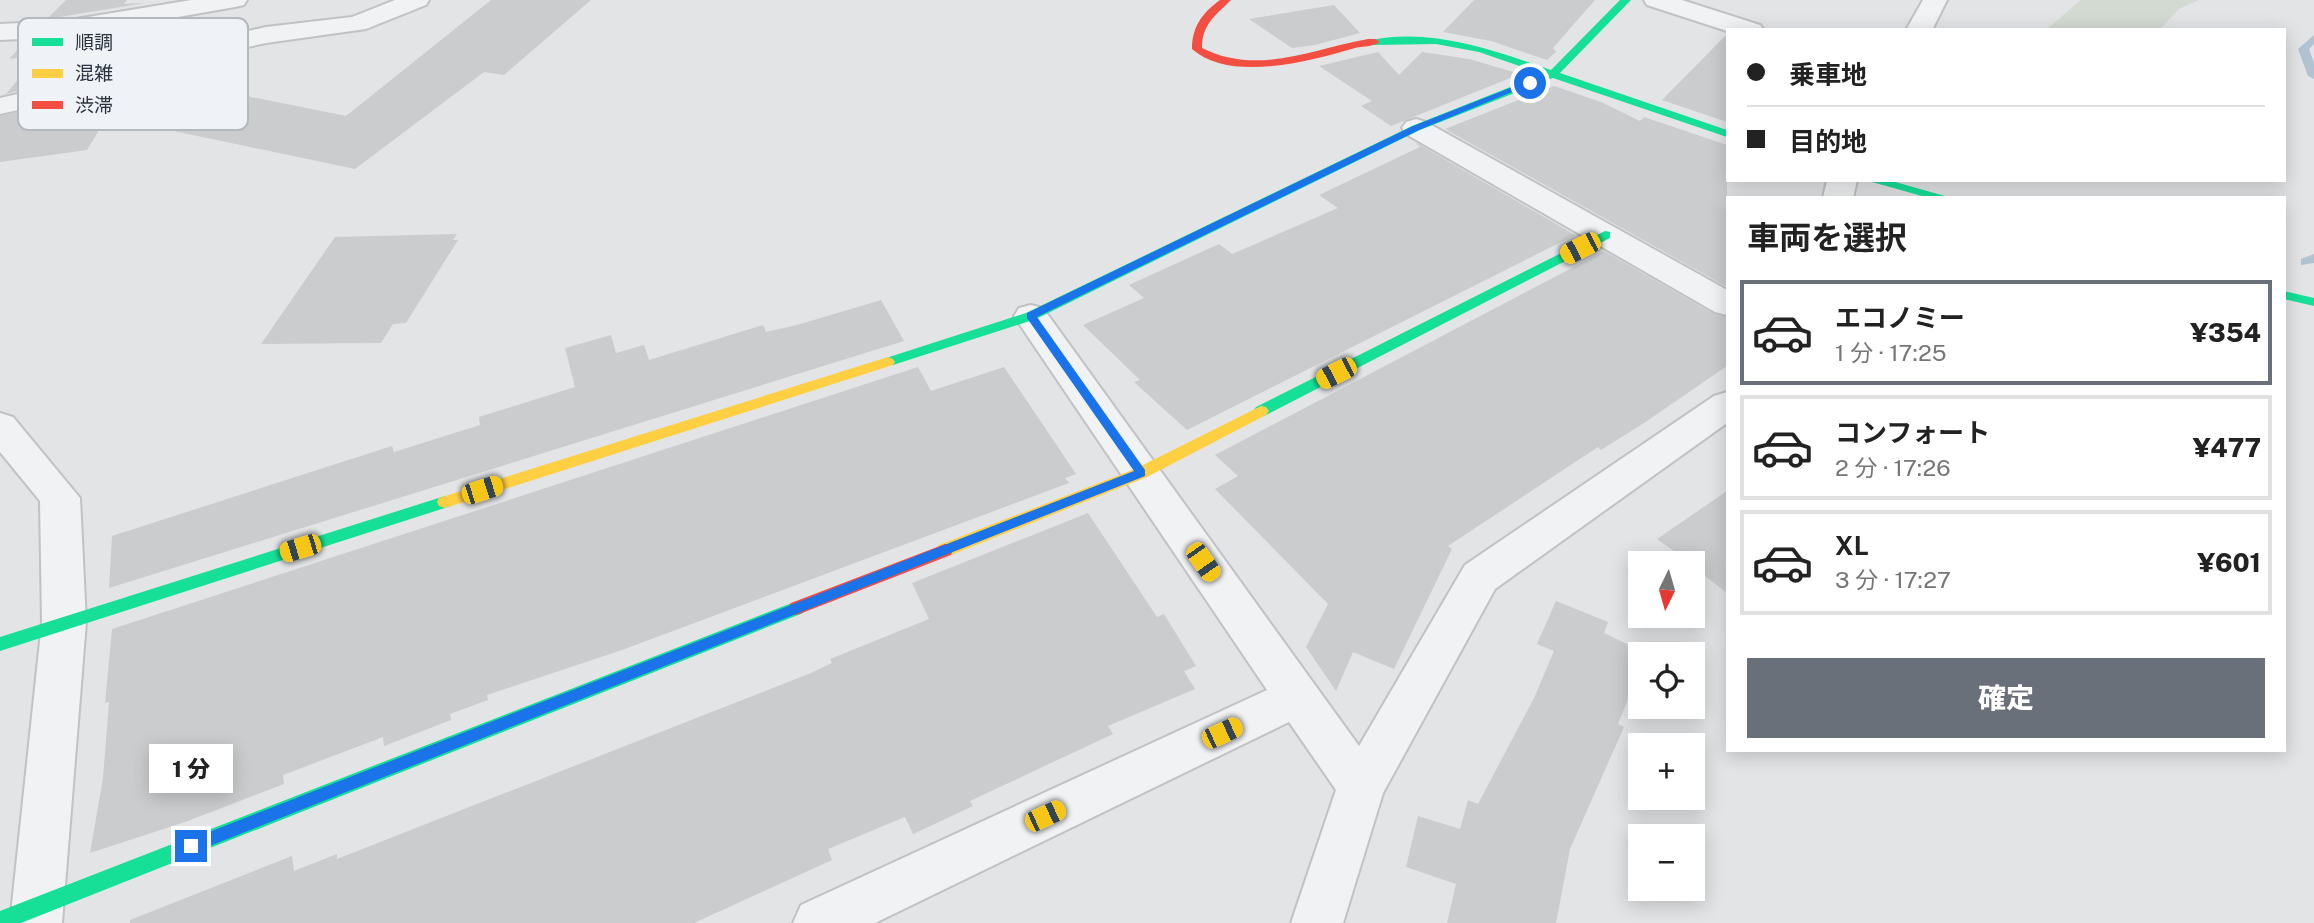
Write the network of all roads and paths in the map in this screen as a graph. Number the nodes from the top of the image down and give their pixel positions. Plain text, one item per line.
1 (235, 0) edge
2 (417, 0) edge
3 (1226, 0) edge
4 (1626, 0) edge
5 (1656, 0) edge
6 (1936, 0) edge
7 (129, 18) edge
8 (1745, 28) edge
9 (1920, 28) edge
10 (18, 31) edge
11 (0, 32) edge
12 (248, 39) edge
13 (1553, 74) junction
14 (18, 102) edge
15 (0, 106) edge
16 (1416, 128) junction
17 (1726, 134) edge
18 (1879, 182) edge
19 (1939, 196) edge
20 (1605, 235) junction
21 (2286, 295) edge
22 (2314, 302) edge
23 (1726, 303) edge
24 (1031, 316) junction
25 (1726, 406) edge
26 (0, 426) edge
27 (1141, 473) junction
28 (64, 622) junction
29 (0, 644) edge
30 (1297, 697) junction
31 (1361, 787) junction
32 (24, 917) edge
33 (819, 923) edge
34 (1317, 923) edge

1 - 7 street
2 - 12 street
3 - 13 street
4 - 13 street
5 - 8 street
6 - 9 street
10 - 11 street
13 - 16 street
13 - 17 street
14 - 15 street
16 - 20 street
16 - 24 street
18 - 19 street
20 - 23 street
20 - 27 street
21 - 22 street
24 - 27 street
24 - 28 street
25 - 31 street
26 - 28 street
27 - 30 street
27 - 32 street
28 - 29 street
28 - 32 street
30 - 31 street
30 - 33 street
31 - 34 street

